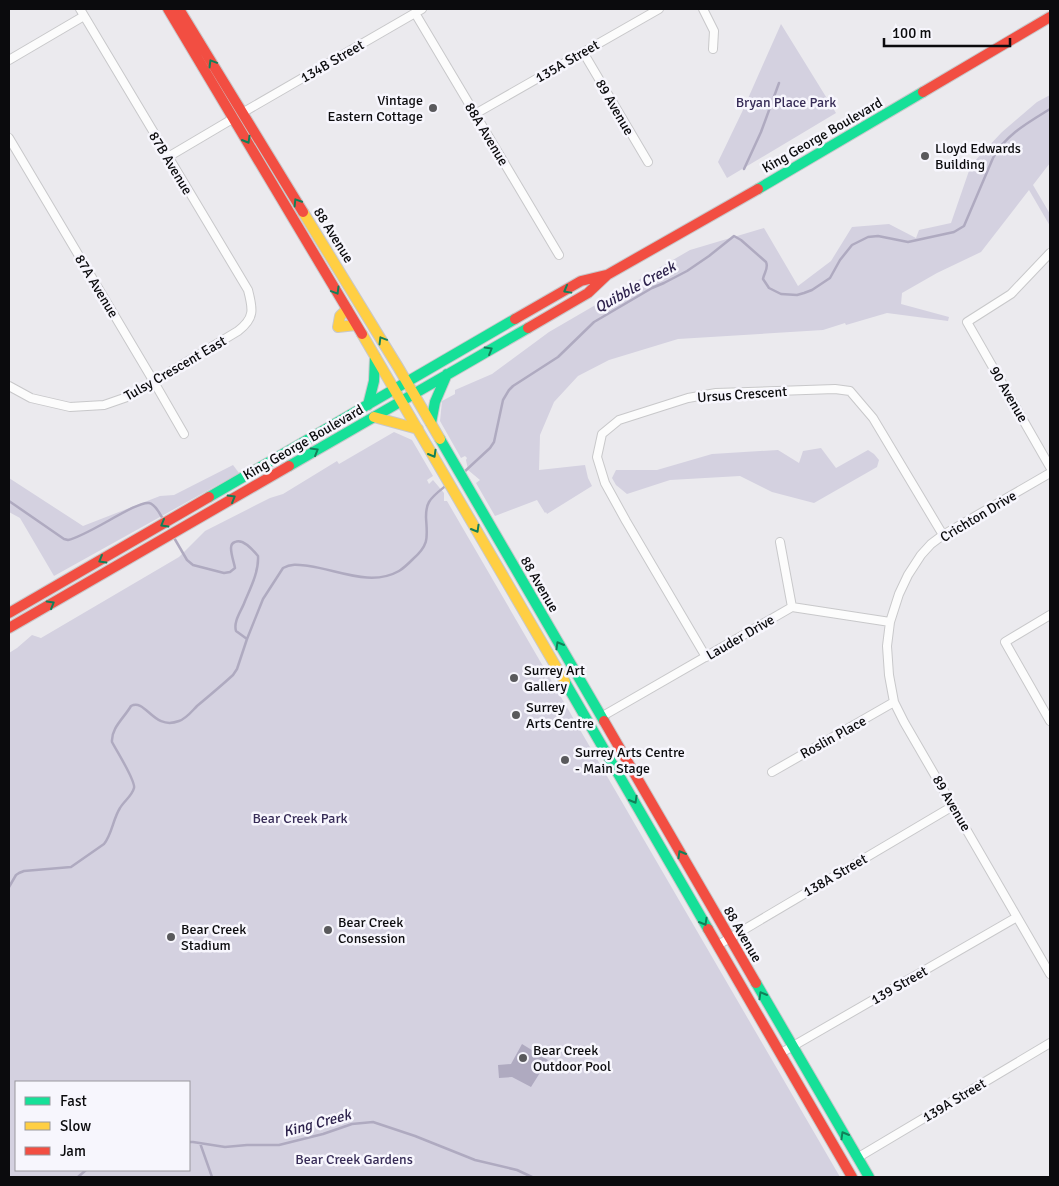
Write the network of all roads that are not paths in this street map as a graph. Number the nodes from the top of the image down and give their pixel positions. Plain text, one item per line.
1 (168, 9) edge
2 (659, 9) edge
3 (703, 9) edge
4 (182, 10) edge
5 (418, 11) edge
6 (82, 12) edge
7 (1050, 18) edge
8 (713, 49) dead end
9 (583, 52) junction
10 (9, 60) edge
11 (476, 114) junction
12 (238, 115) junction
13 (9, 138) edge
14 (168, 157) junction
15 (648, 162) dead end
16 (1050, 253) edge
17 (559, 255) dead end
18 (607, 275) junction
19 (347, 309) junction
20 (250, 320) joint
21 (356, 325) junction
22 (375, 357) junction
23 (447, 374) junction
24 (154, 382) junction
25 (407, 382) junction
26 (9, 386) edge
27 (395, 389) junction
28 (414, 394) junction
29 (402, 401) junction
30 (368, 405) junction
31 (374, 416) junction
32 (431, 423) junction
33 (418, 429) junction
34 (184, 434) dead end
35 (1050, 467) edge
36 (1050, 473) edge
37 (943, 535) junction
38 (780, 542) dead end
39 (792, 607) junction
40 (9, 613) edge
41 (1050, 615) edge
42 (890, 622) junction
43 (9, 628) edge
44 (706, 657) junction
45 (894, 702) junction
46 (583, 712) junction
47 (601, 717) junction
48 (1050, 721) edge
49 (772, 772) dead end
50 (953, 806) junction
51 (1017, 917) junction
52 (730, 938) junction
53 (718, 945) junction
54 (1050, 974) edge
55 (1050, 1043) edge
56 (792, 1046) junction
57 (781, 1053) junction
58 (857, 1158) junction
59 (852, 1177) edge
60 (869, 1177) edge

1 - 12 main road, 88 Avenue
2 - 9 street, 135A Street
3 - 8 street
12 -> 4 main road, 88 Avenue
5 - 11 street, 88A Avenue
5 - 12 street, 134B Street
6 - 10 street
6 - 14 street, 87B Avenue
7 - 18 main road, King George Boulevard
9 - 11 street, 135A Street
9 - 15 street, 89 Avenue
11 - 17 street, 88A Avenue
12 - 14 street, 134B Street
12 -> 19 main road, 88 Avenue
25 -> 12 main road, 88 Avenue
13 - 24 street, 87A Avenue
14 - 20 street, 87B Avenue
16 - 35 street, 90 Avenue
23 -> 18 main road, King George Boulevard
18 -> 25 main road, King George Boulevard
19 - 21 main road, 88 Avenue
19 - 21 main road
20 - 24 street, Tulsy Crescent East
21 - 22 main road, 88 Avenue
22 - 27 main road, 88 Avenue
22 - 30 main road
23 - 28 main road, King George Boulevard
23 - 32 main road
24 - 26 street, Tulsy Crescent East
24 - 34 street, 87A Avenue
25 - 27 main road, King George Boulevard
25 - 28 main road, 88 Avenue
27 - 29 main road, 88 Avenue
27 - 30 main road, King George Boulevard
28 - 29 main road, King George Boulevard
28 - 32 main road, 88 Avenue
29 - 31 main road, King George Boulevard
29 - 33 main road, 88 Avenue
30 -> 40 main road, King George Boulevard
31 - 33 main road
43 -> 31 main road, King George Boulevard
47 -> 32 main road, 88 Avenue
33 -> 46 main road, 88 Avenue
36 - 37 street, Crichton Drive
37 - 42 street, Crichton Drive
37 - 44 street, Ursus Crescent
38 - 39 street
39 - 42 street
39 - 44 street, Lauder Drive
41 - 48 street
42 - 45 street, 89 Avenue
44 - 47 street, Lauder Drive
45 - 49 street, Roslin Place
45 - 50 street, 89 Avenue
46 - 47 main road
46 -> 53 main road, 88 Avenue
52 -> 47 main road, 88 Avenue
50 - 51 street, 89 Avenue
50 - 52 street, 138A Street
51 - 54 street, 89 Avenue
51 - 56 street, 139 Street
52 - 53 street, 138A Street
56 -> 52 main road, 88 Avenue
53 - 57 main road, 88 Avenue
55 - 58 street, 139A Street
56 - 57 street, 139 Street
58 -> 56 main road, 88 Avenue
57 - 59 main road, 88 Avenue
58 - 60 main road, 88 Avenue

